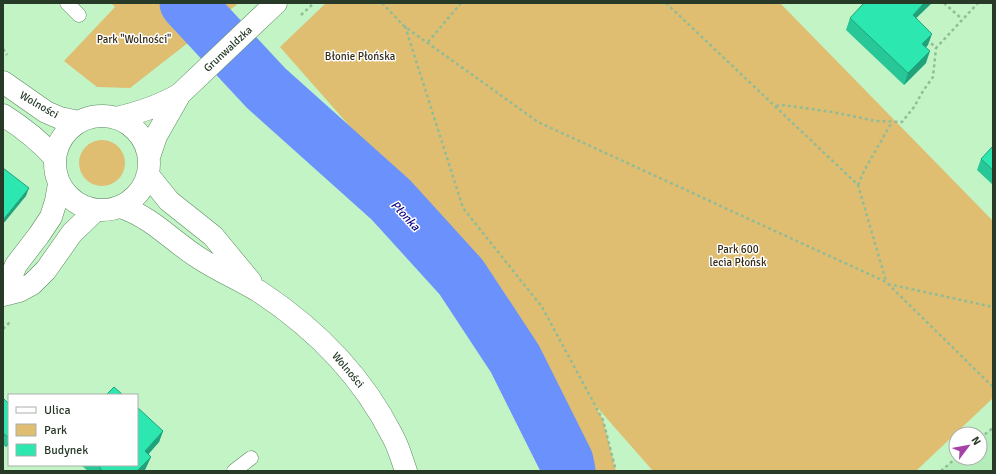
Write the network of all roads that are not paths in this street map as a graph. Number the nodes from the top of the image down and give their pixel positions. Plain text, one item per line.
1 (67, 3) edge
2 (276, 3) edge
3 (79, 14) dead end
4 (3, 82) edge
5 (180, 94) junction
6 (3, 115) edge
7 (116, 118) junction
8 (79, 122) junction
9 (55, 158) junction
10 (149, 166) junction
11 (59, 184) junction
12 (121, 207) junction
13 (96, 210) junction
14 (259, 292) junction
15 (3, 294) edge
16 (251, 458) dead end
17 (234, 471) edge
18 (406, 471) edge

1 - 3 lane
2 - 5 street, Grunwaldzka
4 - 8 street, Wolności
5 - 7 street, Grunwaldzka
5 - 10 street, Grunwaldzka
6 - 9 street
7 - 8 street
7 - 10 street
8 - 9 street
9 - 11 street
10 - 12 street
10 - 14 street, Wolności
11 - 13 street
11 - 15 street
12 - 13 street
12 - 14 street, Wolności
13 - 15 street
14 - 18 street, Wolności
16 - 17 lane

